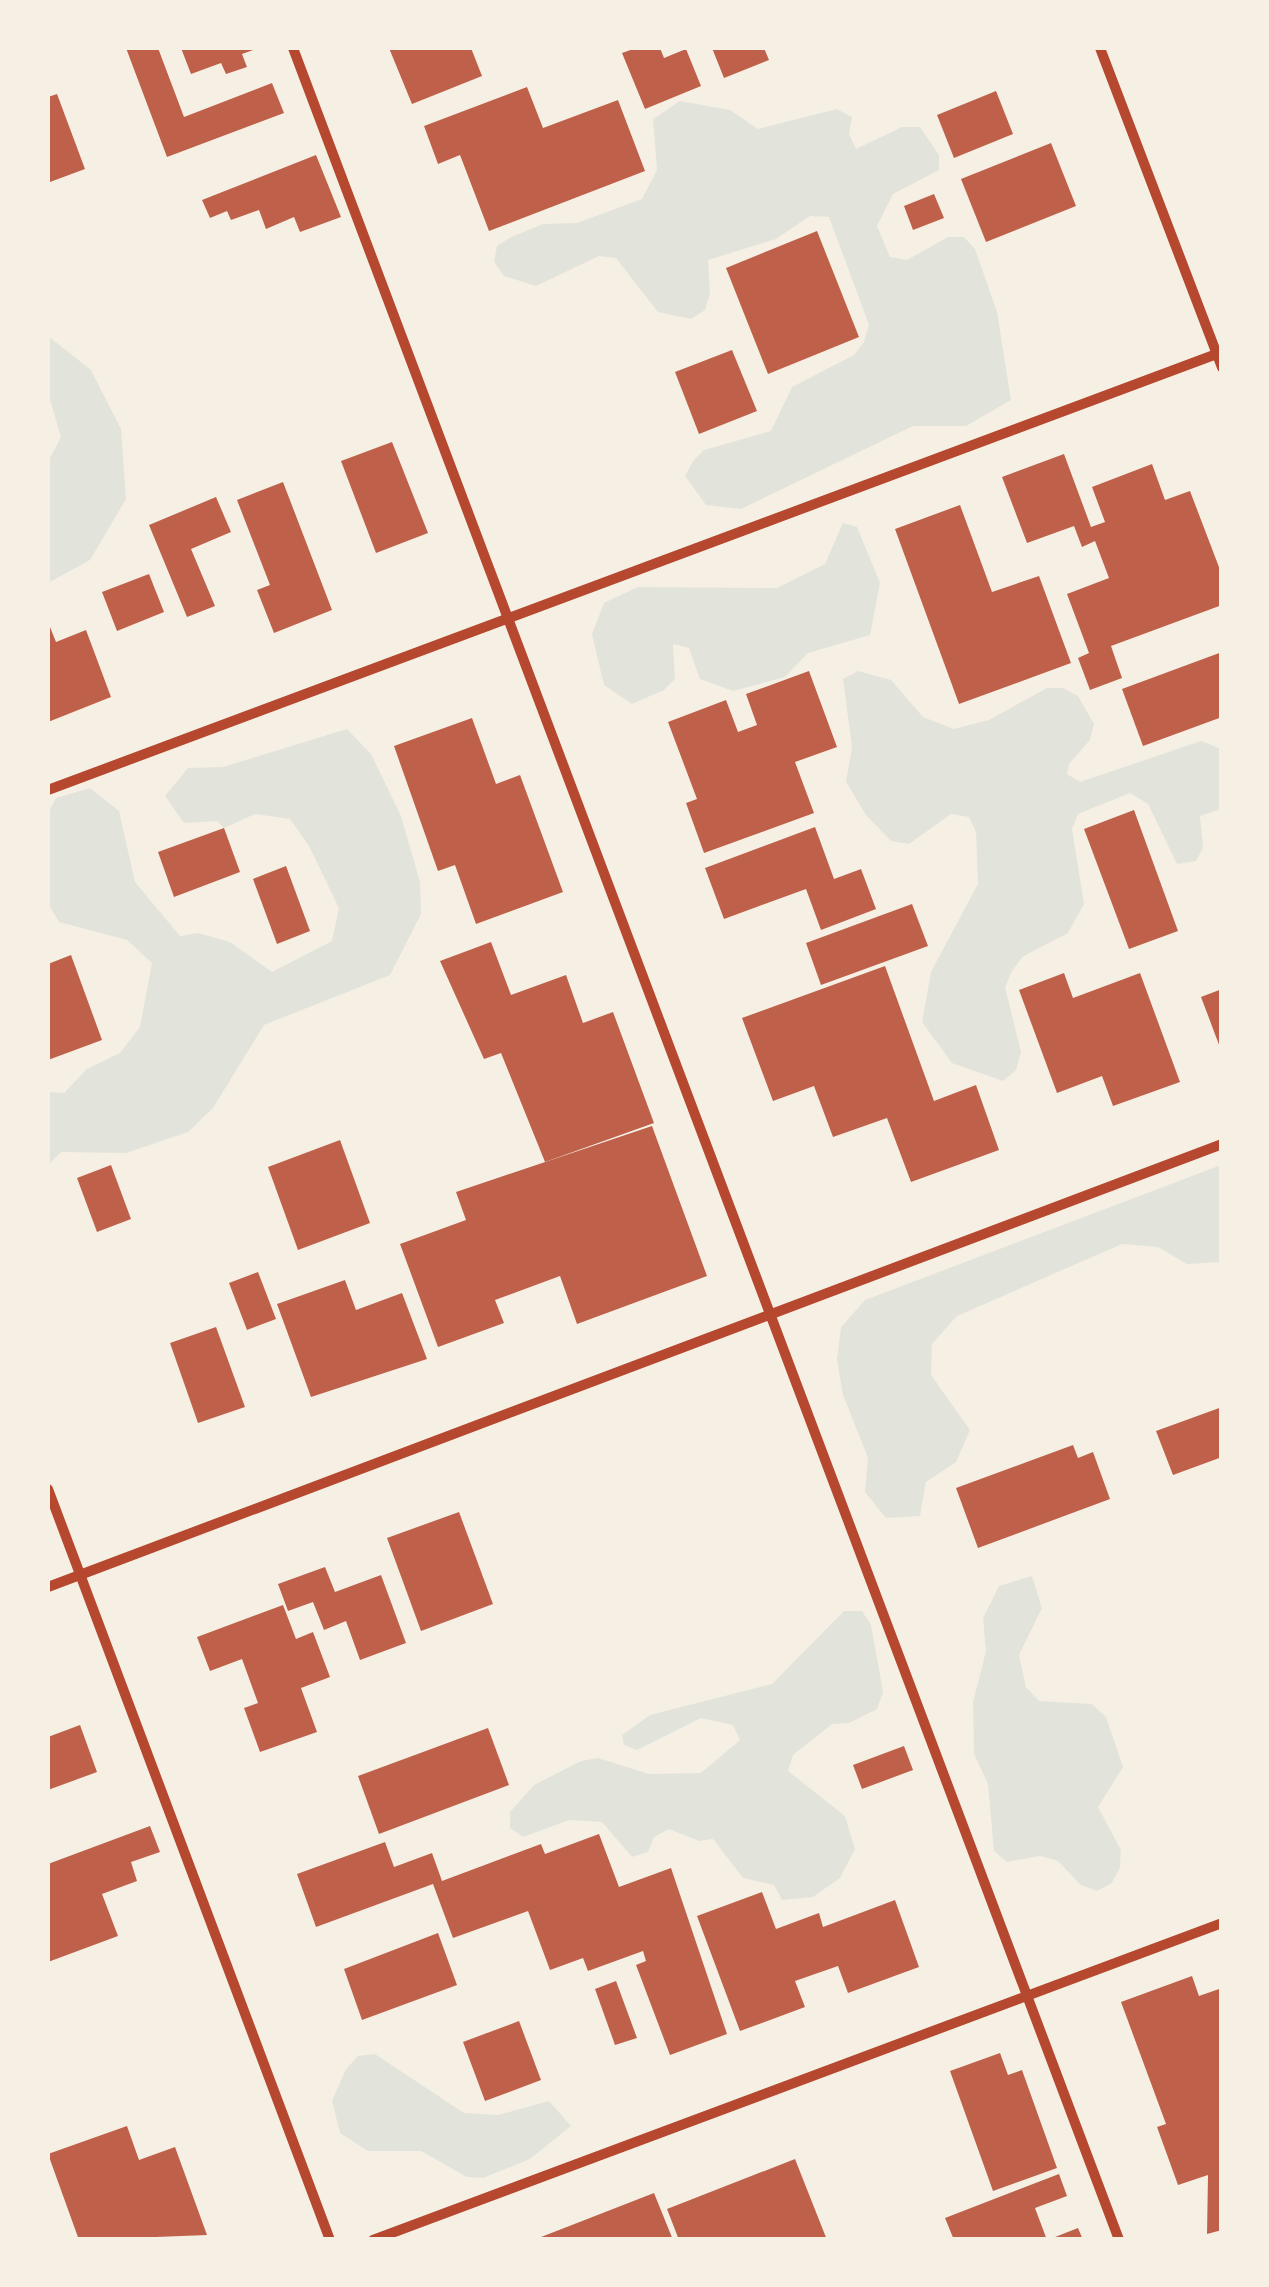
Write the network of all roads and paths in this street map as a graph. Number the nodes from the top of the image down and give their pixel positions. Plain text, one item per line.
1 (293, 48) edge
2 (1100, 48) edge
3 (1219, 353) edge
4 (1222, 368) edge
5 (508, 616) junction
6 (48, 790) edge
7 (1222, 1144) edge
8 (772, 1318) junction
9 (48, 1489) edge
10 (80, 1575) junction
11 (48, 1587) edge
12 (1222, 1923) edge
13 (1027, 1994) junction
14 (330, 2240) edge
15 (373, 2240) edge
16 (1119, 2240) edge

1 - 5 street
2 - 3 street
3 - 4 street
3 - 5 street
5 - 6 street
5 - 8 street
7 - 8 street
8 - 10 street
8 - 13 street
9 - 10 street
10 - 11 street
10 - 14 street
12 - 13 street
13 - 15 street
13 - 16 street

